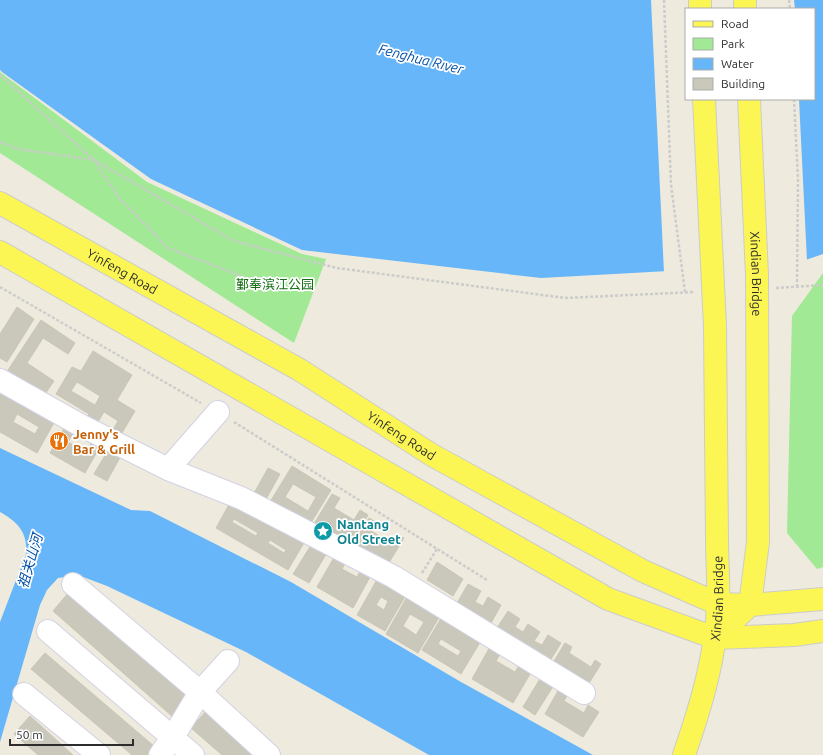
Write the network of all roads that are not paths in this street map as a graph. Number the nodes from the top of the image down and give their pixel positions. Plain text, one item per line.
1 (704, 100) edge
2 (749, 100) edge
3 (0, 203) edge
4 (0, 252) edge
5 (0, 380) edge
6 (218, 412) road end
7 (168, 468) junction
8 (73, 584) dead end
9 (823, 599) edge
10 (718, 604) junction
11 (750, 605) junction
12 (823, 630) edge
13 (48, 631) dead end
14 (715, 638) junction
15 (228, 661) dead end
16 (200, 692) junction
17 (584, 693) dead end
18 (24, 694) dead end
19 (173, 737) junction
20 (98, 755) edge
21 (160, 755) edge
22 (193, 755) edge
23 (269, 755) edge
24 (684, 755) edge

1 - 10 main road, Xindian Bridge, bridge
2 - 11 main road, Xindian Bridge, bridge
3 - 10 main road, Yinfeng Road
4 - 14 main road
5 - 7 street
6 - 7 street
7 - 17 street
8 - 16 street
9 - 11 main road, Yinfeng Road
10 - 11 main road, Yinfeng Road
10 - 14 main road, Xindian Bridge
11 - 14 main road, Xindian Bridge
12 - 14 main road
13 - 19 street
14 - 24 main road
15 - 16 street
16 - 19 street
16 - 23 street
18 - 20 street
19 - 21 street
19 - 22 street

